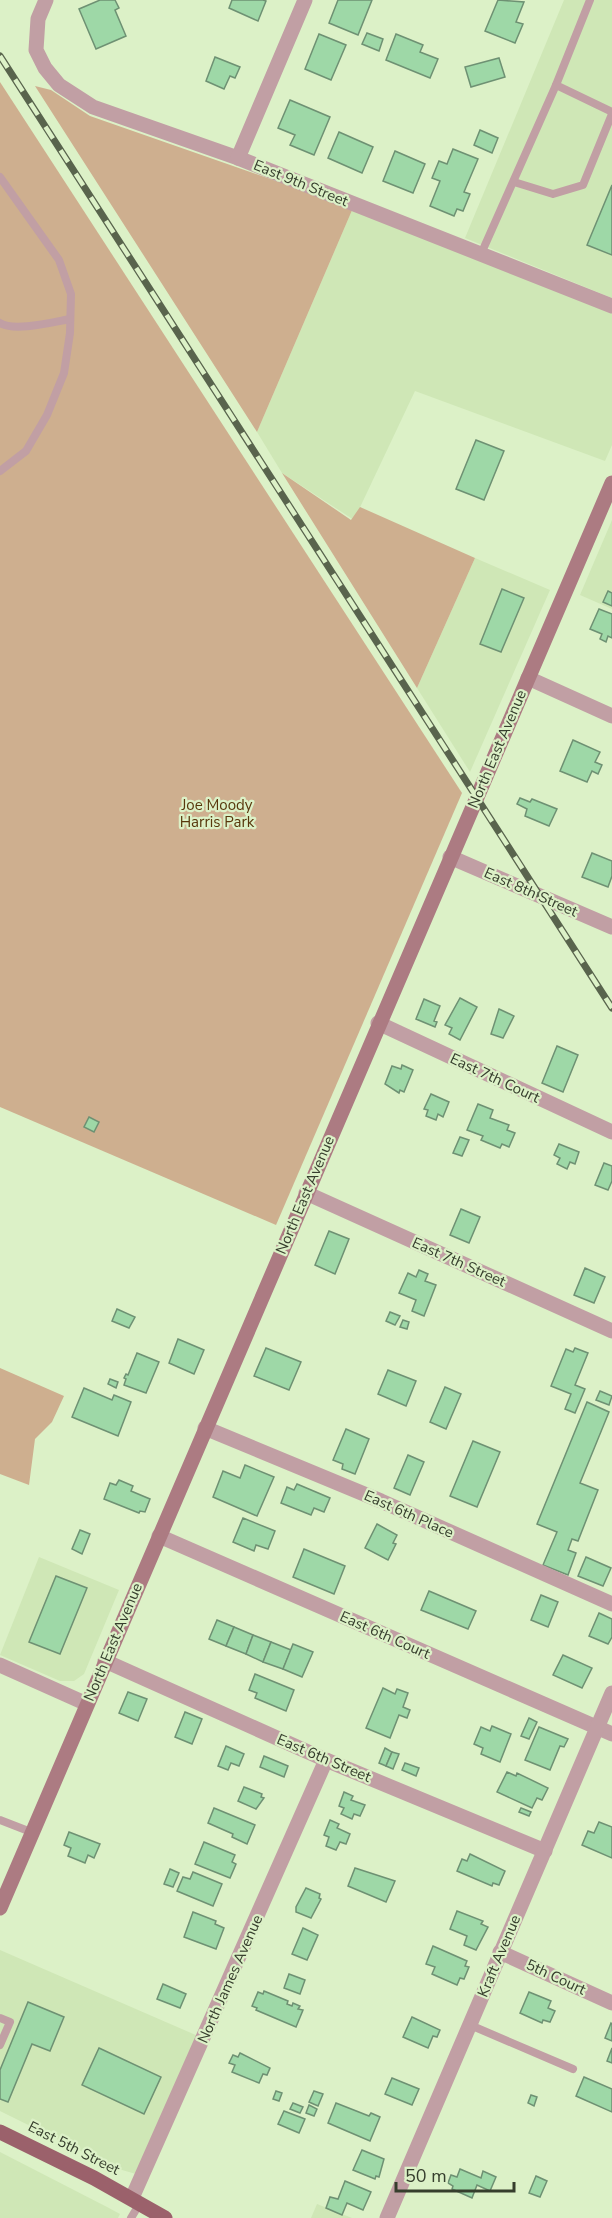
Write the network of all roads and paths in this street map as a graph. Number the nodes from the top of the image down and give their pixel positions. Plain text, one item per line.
1 (46, 0) edge
2 (305, 0) edge
3 (590, 0) edge
4 (556, 85) junction
5 (612, 113) edge
6 (238, 158) junction
7 (0, 177) edge
8 (514, 182) junction
9 (481, 254) junction
10 (612, 306) edge
11 (70, 319) junction
12 (0, 323) edge
13 (0, 471) edge
14 (612, 483) edge
15 (608, 506) edge
16 (528, 678) junction
17 (612, 716) edge
18 (450, 857) junction
19 (612, 927) edge
20 (378, 1023) junction
21 (612, 1132) edge
22 (306, 1193) junction
23 (612, 1330) edge
24 (205, 1428) junction
25 (159, 1536) junction
26 (612, 1604) edge
27 (105, 1661) junction
28 (0, 1665) edge
29 (612, 1693) edge
30 (87, 1704) junction
31 (597, 1728) junction
32 (612, 1734) edge
33 (326, 1760) junction
34 (0, 1820) edge
35 (32, 1832) junction
36 (545, 1851) junction
37 (0, 1908) edge
38 (500, 1952) junction
39 (612, 2002) edge
40 (0, 2018) edge
41 (470, 2025) junction
42 (0, 2044) edge
43 (573, 2069) dead end
44 (0, 2132) edge
45 (136, 2200) junction
46 (131, 2218) edge
47 (165, 2218) edge
48 (387, 2218) edge

1 - 6 street, East 9th Street
2 - 6 street
3 - 4 lane
4 - 5 lane
4 - 8 lane
5 - 8 lane
6 - 9 street, East 9th Street
7 - 11 lane
8 - 9 lane
9 - 10 street, East 9th Street
11 - 12 lane
11 - 13 lane
14 - 15 main road, North East Avenue
15 - 16 main road, North East Avenue
16 - 17 street
16 - 18 main road, North East Avenue
18 - 19 street, East 8th Street
18 - 20 main road, North East Avenue
20 - 21 street, East 7th Court
20 - 22 main road, North East Avenue
22 - 23 street, East 7th Street
22 - 24 main road, North East Avenue
24 - 25 main road, North East Avenue
24 - 26 street, East 6th Place
25 - 27 main road, North East Avenue
25 - 31 street, East 6th Court
27 - 30 main road, North East Avenue
27 - 33 street, East 6th Street
28 - 30 street
29 - 31 street, Kraft Avenue
30 - 35 main road, North East Avenue
31 - 32 street, East 6th Court
31 - 36 street, Kraft Avenue
33 - 36 street, East 6th Street
33 - 45 street, North James Avenue
34 - 35 lane
35 - 37 main road, North East Avenue
36 - 38 street, Kraft Avenue
38 - 39 street, 5th Court
38 - 41 street, Kraft Avenue
40 - 42 lane
41 - 43 lane
41 - 48 street, Kraft Avenue
44 - 45 main road, East 5th Street
45 - 46 lane
45 - 47 main road, East 5th Street

